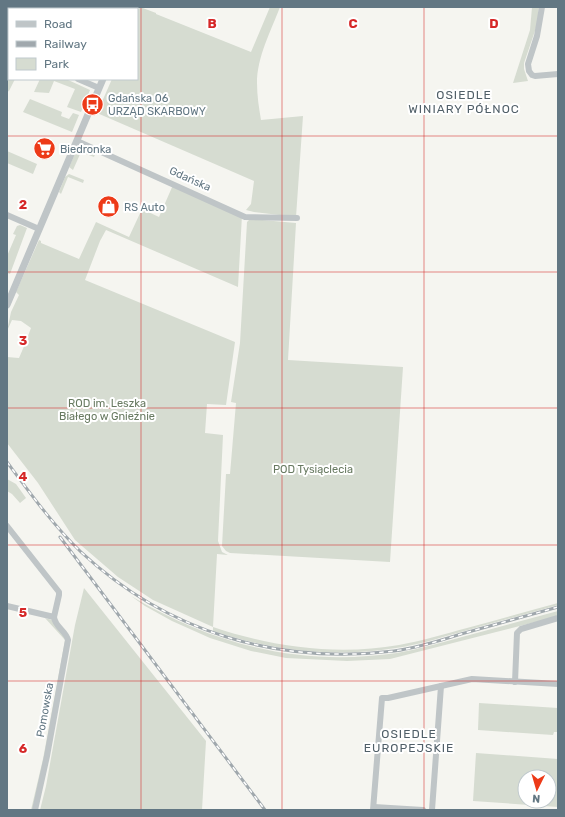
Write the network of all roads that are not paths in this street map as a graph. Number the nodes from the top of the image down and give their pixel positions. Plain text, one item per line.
1 (542, 7) edge
2 (558, 74) edge
3 (80, 80) edge
4 (103, 80) edge
5 (99, 88) junction
6 (77, 141) junction
7 (7, 214) edge
8 (297, 218) dead end
9 (40, 229) junction
10 (7, 305) edge
11 (7, 526) edge
12 (7, 606) edge
13 (54, 618) junction
14 (558, 618) edge
15 (515, 682) junction
16 (558, 684) edge
17 (441, 686) junction
18 (374, 808) edge
19 (34, 810) edge
20 (423, 810) edge
21 (432, 810) edge

1 - 2 street
3 - 5 street
4 - 5 street
5 - 6 street
6 - 8 street, Gdańska
6 - 9 street
7 - 9 street
9 - 10 street
11 - 13 street
12 - 13 street
13 - 19 street, Pomowska
14 - 15 street
15 - 16 street
15 - 17 street
17 - 18 street
17 - 21 street
18 - 20 street

